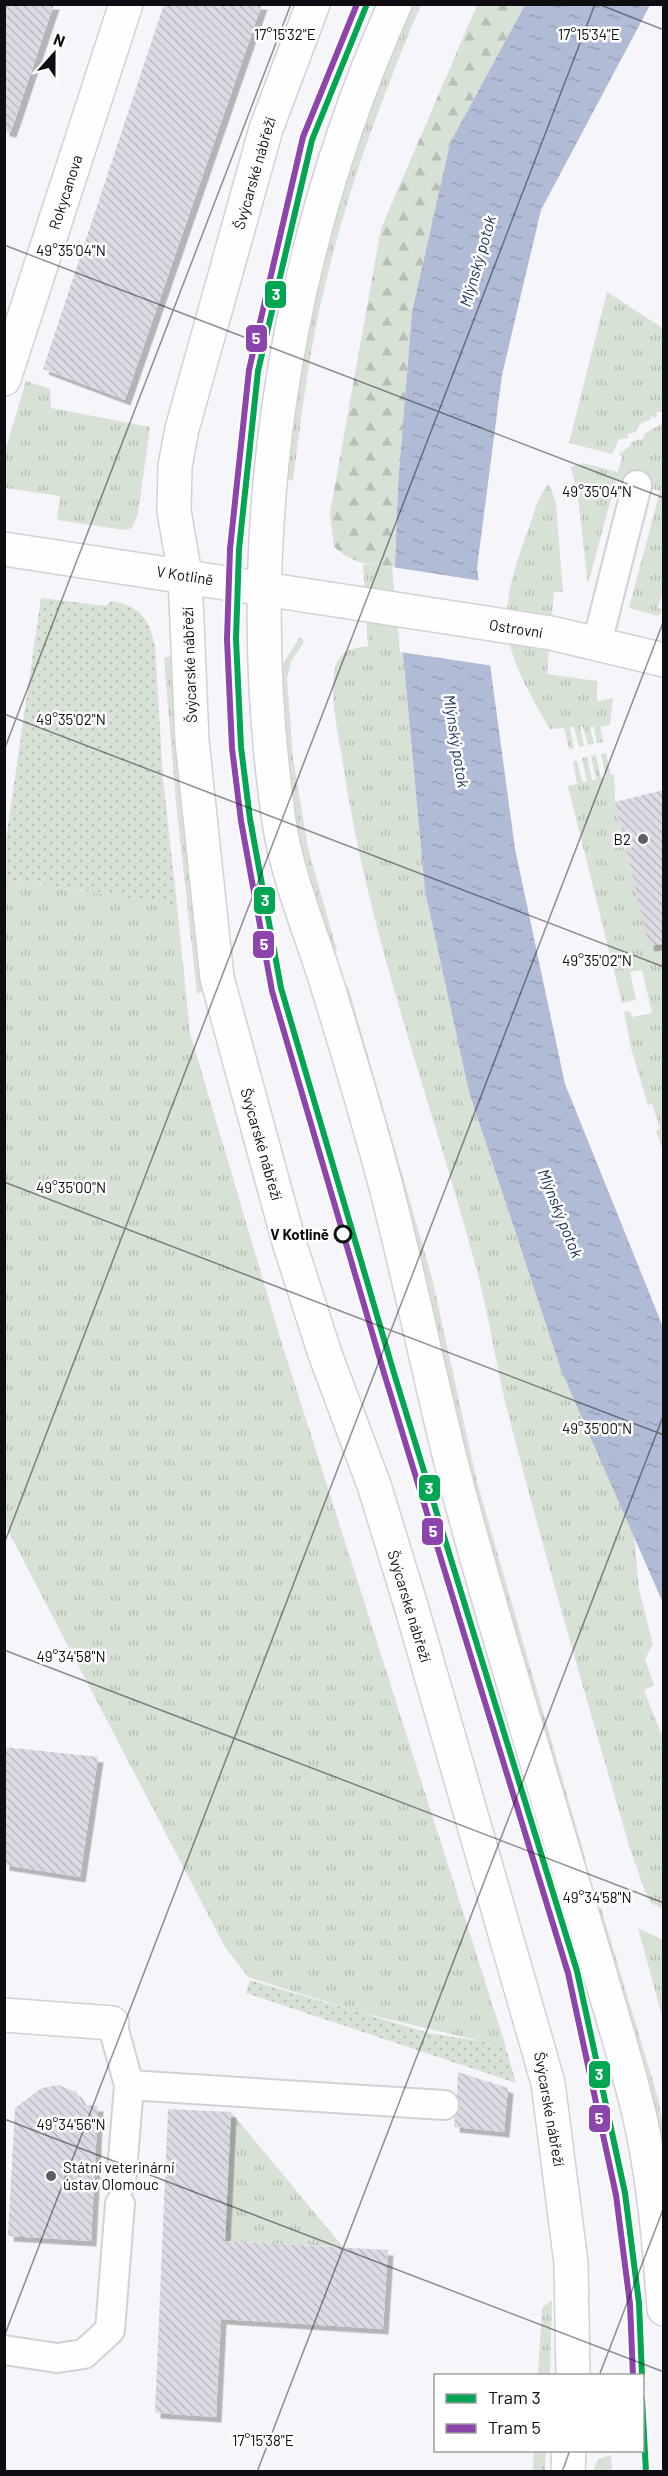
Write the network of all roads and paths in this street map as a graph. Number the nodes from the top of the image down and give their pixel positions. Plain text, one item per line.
1 (126, 4) edge
2 (313, 4) edge
3 (395, 4) edge
4 (4, 379) edge
5 (638, 485) dead end
6 (4, 549) edge
7 (185, 574) junction
8 (264, 588) junction
9 (366, 604) joint
10 (597, 643) junction
11 (663, 660) edge
12 (4, 2015) edge
13 (112, 2023) joint
14 (129, 2085) junction
15 (444, 2105) dead end
16 (663, 2309) edge
17 (4, 2350) edge
18 (573, 2374) edge
19 (569, 2452) edge
20 (568, 2472) edge

1 - 4 street, Rokycanova
2 - 7 street, Švýcarské nábřeží
3 - 8 street
5 - 10 lane
6 - 7 street, V Kotlině
7 - 8 street, V Kotlině
7 - 18 street, Švýcarské nábřeží
8 - 9 street, V Kotlině
8 - 16 street
9 - 10 street, Ostrovní
10 - 11 street, Ostrovní
12 - 13 street
13 - 14 lane
14 - 15 lane
14 - 17 lane
19 - 20 street

